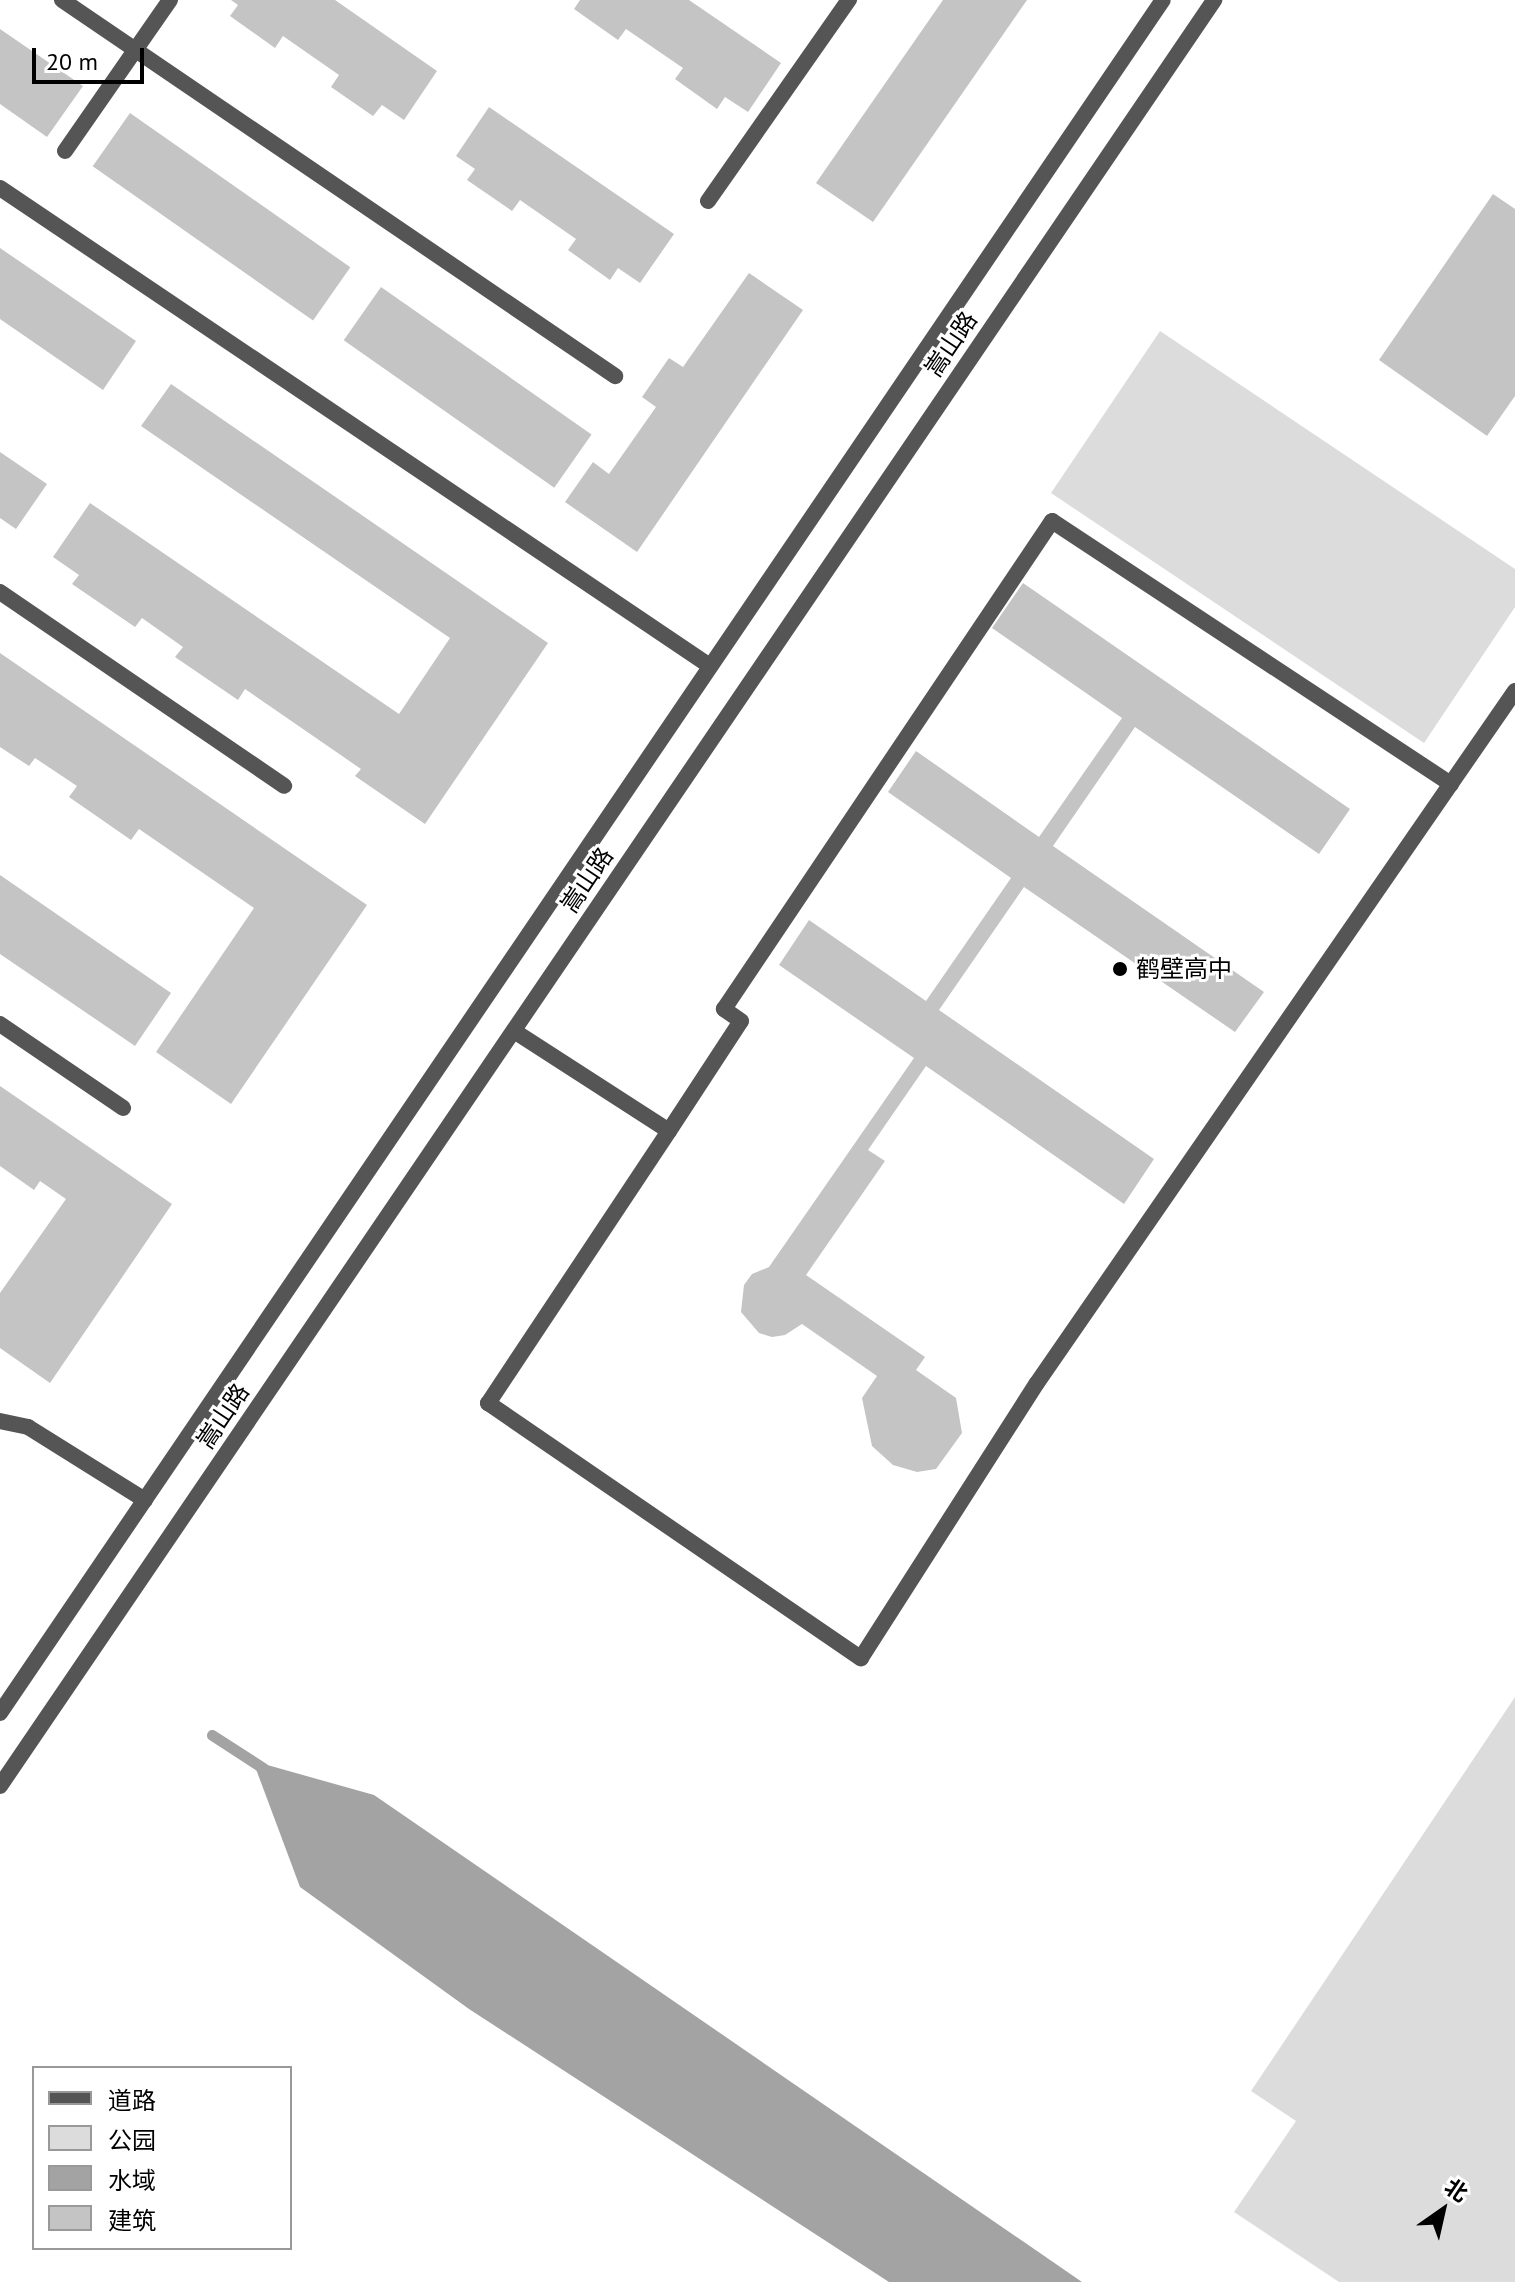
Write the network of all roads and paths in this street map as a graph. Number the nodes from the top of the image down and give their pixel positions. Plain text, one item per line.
1 (62, 0) edge
2 (170, 0) edge
3 (849, 0) edge
4 (1163, 0) edge
5 (1214, 0) edge
6 (136, 50) junction
7 (65, 151) dead end
8 (0, 188) edge
9 (708, 201) dead end
10 (615, 376) dead end
11 (0, 592) edge
12 (710, 666) junction
13 (1515, 691) edge
14 (1451, 784) junction
15 (284, 786) dead end
16 (0, 1024) edge
17 (514, 1031) junction
18 (123, 1108) dead end
19 (669, 1131) junction
20 (0, 1421) edge
21 (145, 1500) junction
22 (0, 1713) edge
23 (0, 1786) edge

1 - 6 street
2 - 6 street
3 - 9 street
4 - 12 street, 嵩山路
5 - 17 street, 嵩山路
6 - 7 street
6 - 10 street
8 - 12 street
11 - 15 street
12 - 21 street, 嵩山路
13 - 14 street
14 - 19 street
14 - 19 street
16 - 18 street
17 - 19 street
17 - 23 street, 嵩山路
20 - 21 street
21 - 22 street, 嵩山路

